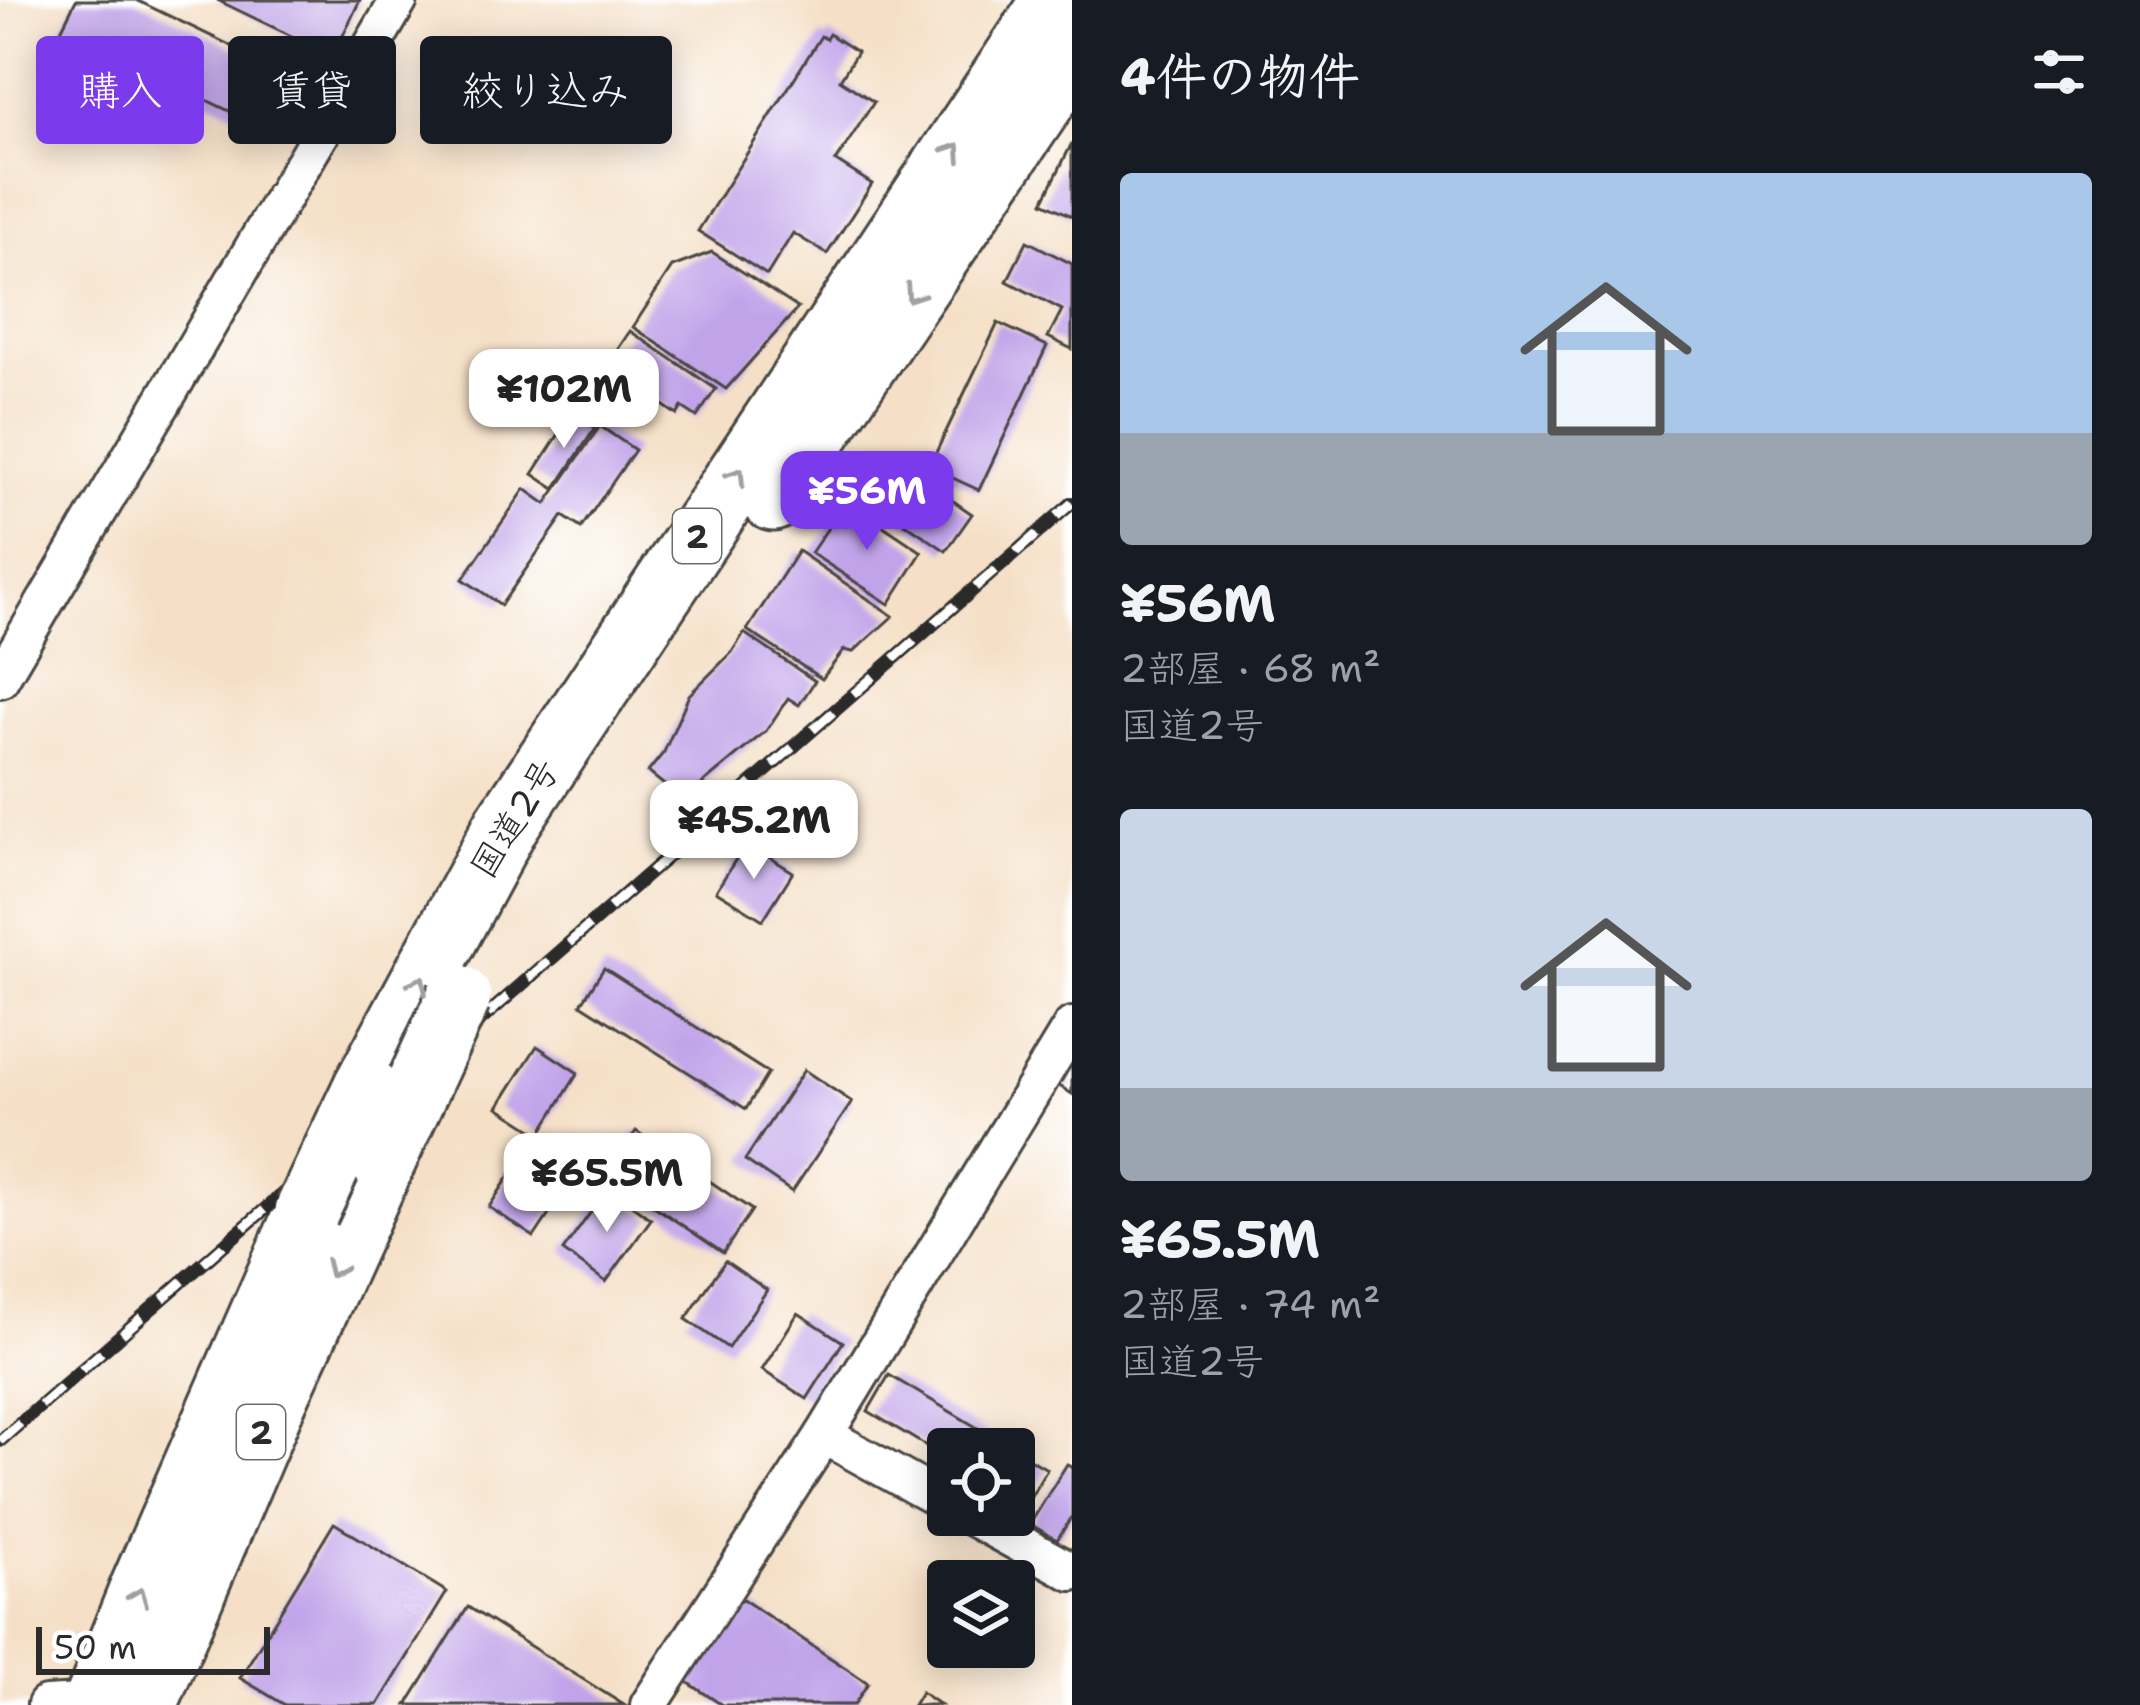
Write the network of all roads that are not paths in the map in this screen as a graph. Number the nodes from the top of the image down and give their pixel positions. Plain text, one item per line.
1 (399, 0) edge
2 (1055, 0) edge
3 (1072, 58) edge
4 (0, 679) edge
5 (1072, 1026) edge
6 (824, 1435) junction
7 (927, 1492) edge
8 (1006, 1536) edge
9 (1072, 1572) edge
10 (97, 1704) edge
11 (649, 1705) edge

1 - 4 street
10 -> 2 highway, 国道2号 / 2, bridge
3 -> 10 highway, 国道2号 / 2, bridge
5 - 6 street
6 - 7 street
6 - 11 street
8 - 9 street

